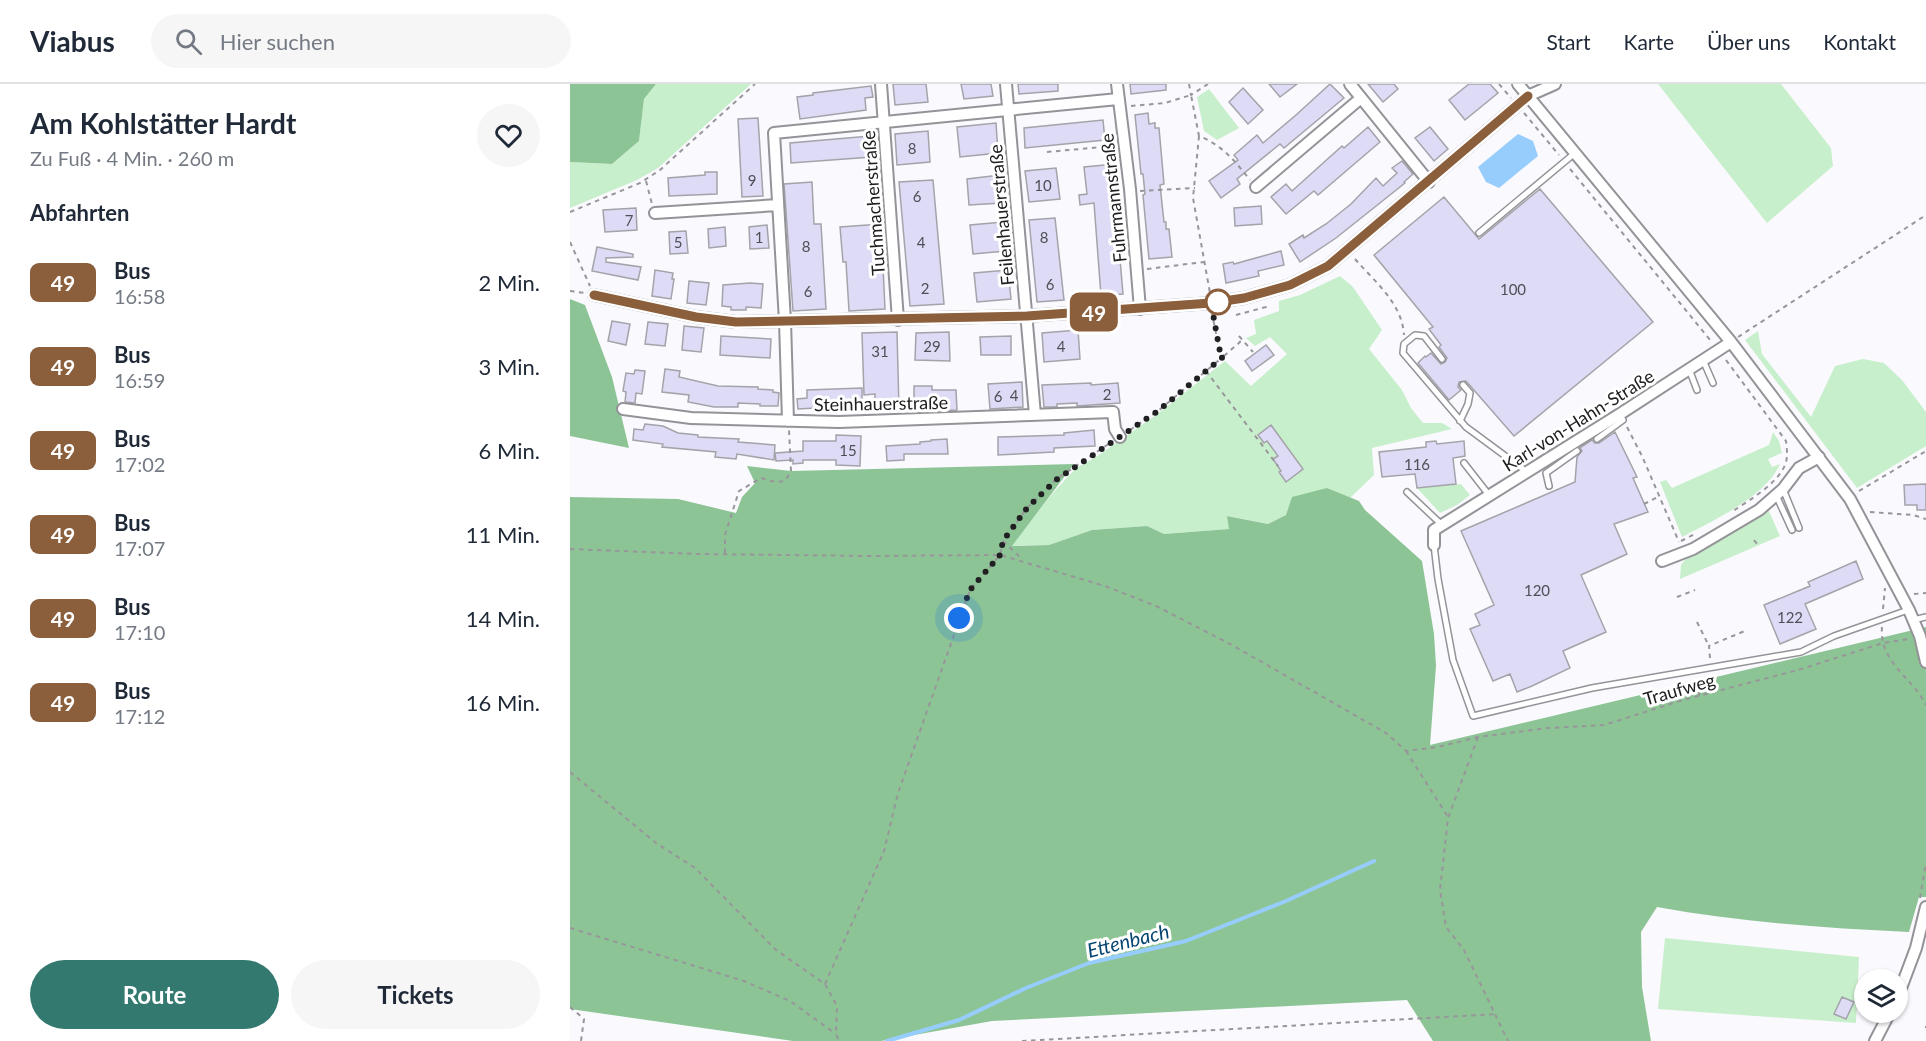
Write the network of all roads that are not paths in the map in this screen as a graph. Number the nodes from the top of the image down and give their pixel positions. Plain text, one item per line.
1 (881, 84) edge
2 (1006, 84) edge
3 (1117, 84) edge
4 (1350, 84) edge
5 (1518, 84) edge
6 (1555, 84) edge
7 (1528, 96) junction
8 (1361, 98) junction
9 (1119, 103) junction
10 (1008, 110) junction
11 (884, 121) junction
12 (1575, 153) junction
13 (1429, 182) junction
14 (1256, 187) road end
15 (778, 205) junction
16 (655, 213) road end
17 (1479, 233) dead end
18 (594, 295) road end
19 (1140, 309) junction
20 (1027, 316) junction
21 (898, 320) junction
22 (785, 321) junction
23 (1731, 342) junction
24 (1442, 359) dead end
25 (1703, 360) junction
26 (1689, 369) junction
27 (1713, 383) dead end
28 (1463, 385) dead end
29 (1697, 390) dead end
30 (623, 409) dead end
31 (1035, 415) junction
32 (1622, 417) junction
33 (788, 421) junction
34 (1460, 421) junction
35 (1120, 437) road end
36 (1597, 439) dead end
37 (1577, 451) dead end
38 (1819, 457) junction
39 (1464, 464) dead end
40 (1527, 472) junction
41 (1549, 486) dead end
42 (1407, 492) dead end
43 (1779, 492) junction
44 (1489, 495) junction
45 (1442, 525) junction
46 (1799, 528) dead end
47 (1792, 530) dead end
48 (1434, 545) joint
49 (1662, 561) dead end
50 (1911, 615) junction
51 (1926, 617) edge
52 (1926, 662) edge
53 (1926, 907) edge
54 (1908, 969) edge
55 (1884, 1023) edge
56 (1875, 1041) edge

1 - 11 street, Tuchmacherstraße
2 - 10 street, Feilenhauerstraße
3 - 9 street, Fuhrmannstraße
4 - 8 street
5 - 7 street
6 - 7 street
7 - 12 street
7 - 13 street
8 - 13 street
8 - 14 street
9 - 10 street
9 - 19 street, Fuhrmannstraße
10 - 11 street
10 - 20 street, Feilenhauerstraße
11 - 15 street
11 - 21 street, Tuchmacherstraße
12 - 17 lane
12 - 23 street
13 - 19 street
15 - 16 street
15 - 22 street
18 - 22 street
19 - 20 street
20 - 21 street
20 - 31 street, Feilenhauerstraße
21 - 22 street
22 - 33 street
23 - 25 street, Karl-von-Hahn-Straße
23 - 38 street
24 - 34 lane
25 - 26 street, Karl-von-Hahn-Straße
25 - 27 lane
26 - 29 lane
26 - 32 street, Karl-von-Hahn-Straße
28 - 34 lane
30 - 33 street, Steinhauerstraße
31 - 33 street, Steinhauerstraße
31 - 35 street, Steinhauerstraße
32 - 36 lane
32 - 40 street, Karl-von-Hahn-Straße
34 - 40 lane
37 - 41 lane
38 - 43 street
38 - 50 street
39 - 44 lane
40 - 44 street, Karl-von-Hahn-Straße
42 - 45 lane
43 - 46 lane
43 - 47 lane
43 - 49 street
44 - 45 street, Karl-von-Hahn-Straße
45 - 48 street
48 - 50 lane
50 - 51 lane
50 - 52 street
53 - 54 street
55 - 56 street

